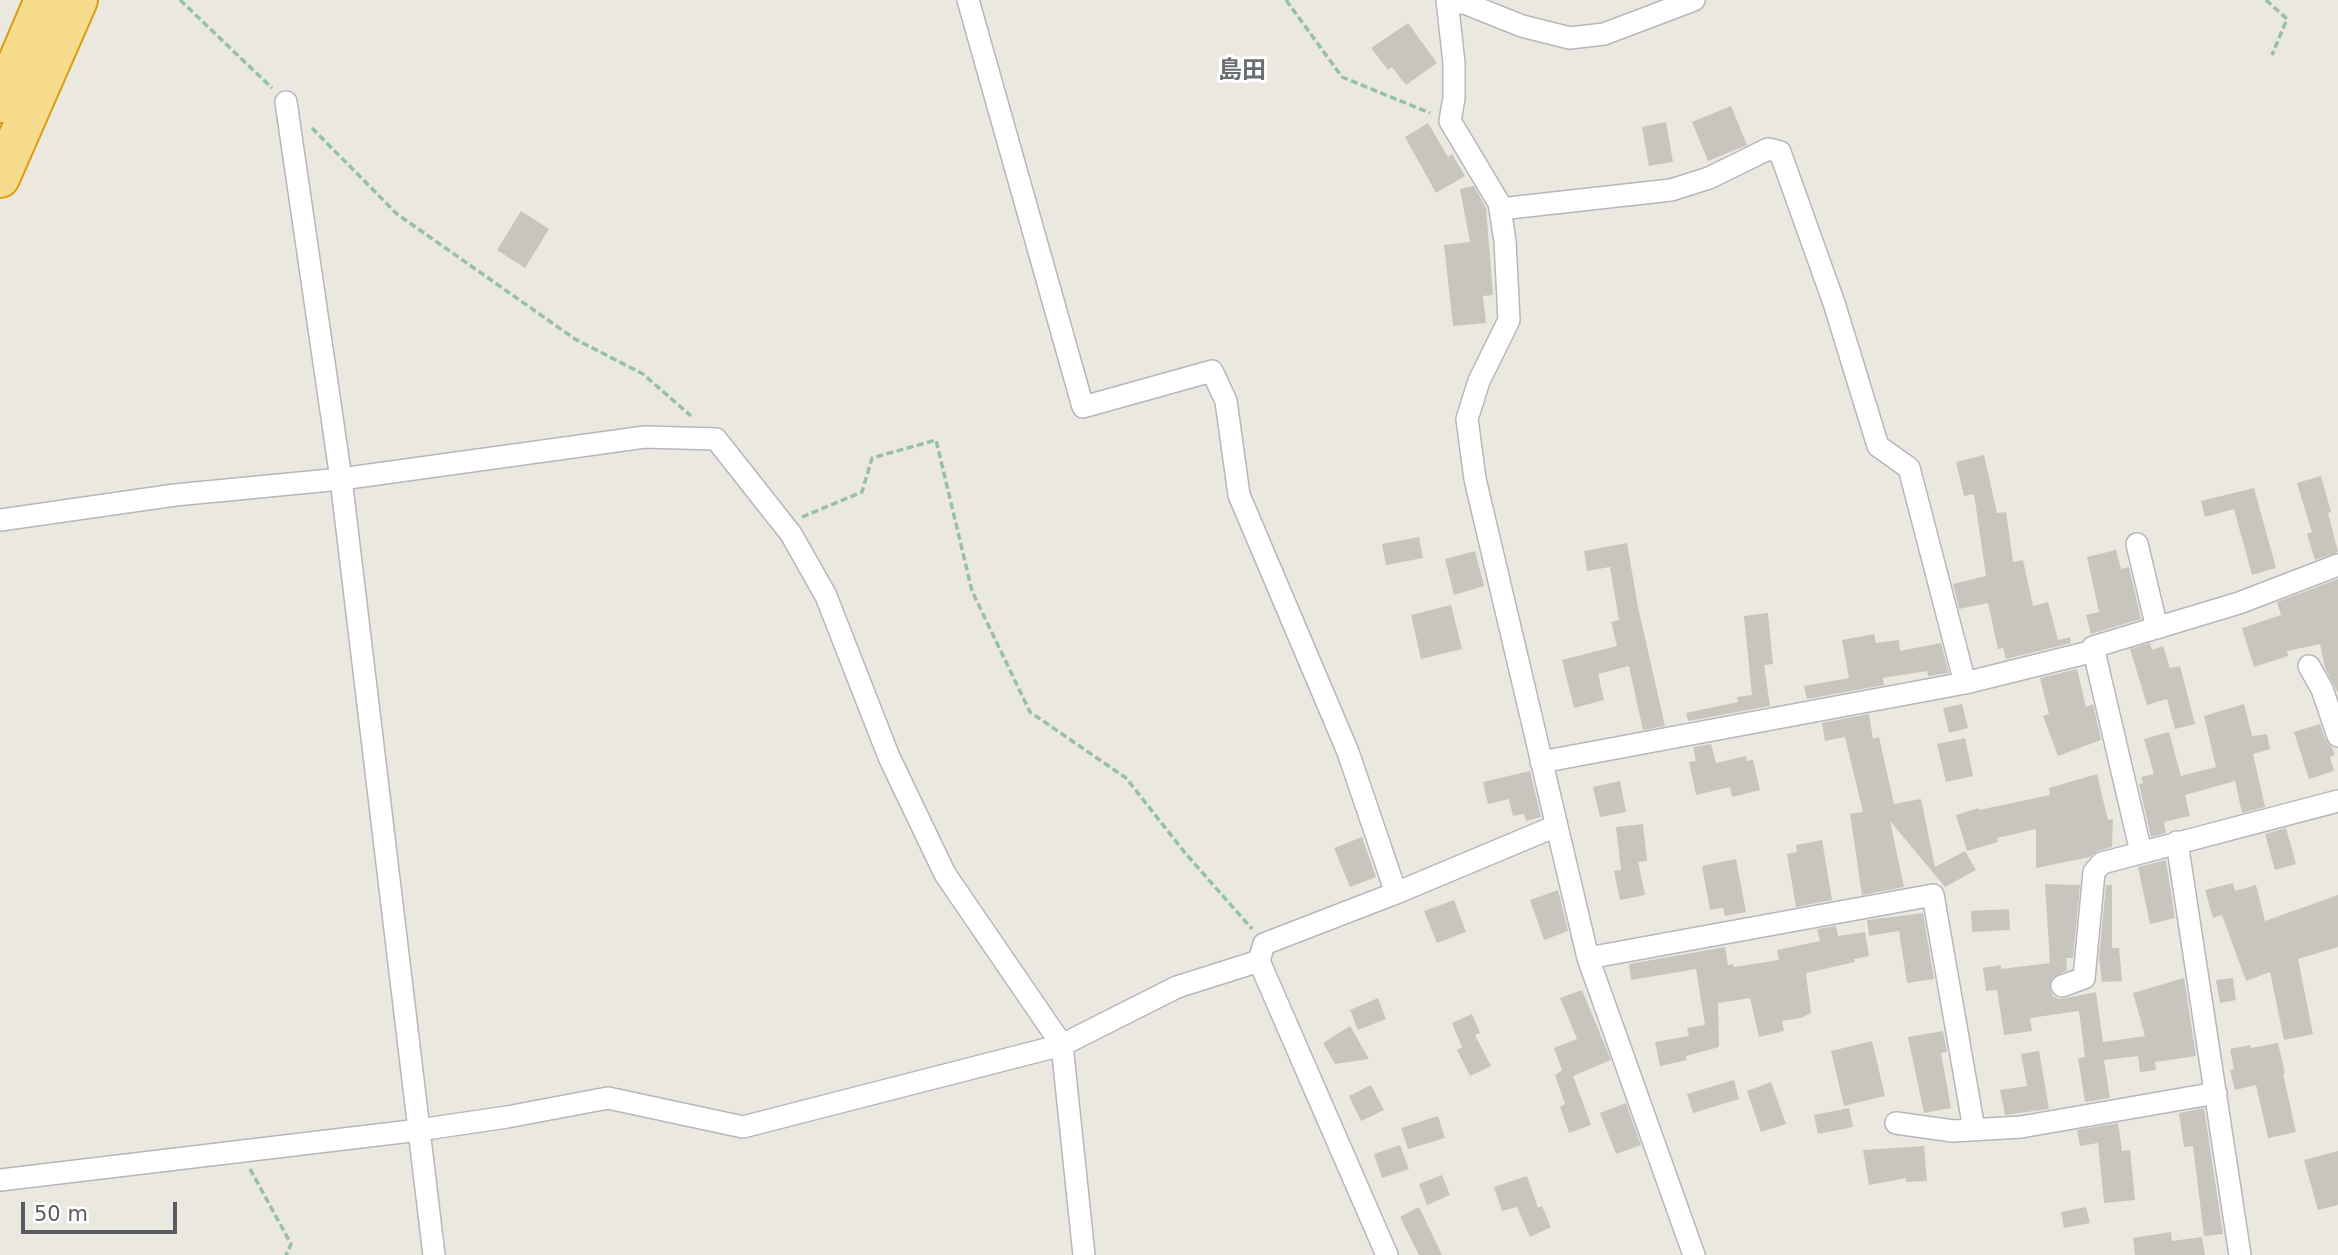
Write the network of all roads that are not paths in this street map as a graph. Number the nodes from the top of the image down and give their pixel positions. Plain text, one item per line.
1 (36, 0) edge
2 (44, 0) edge
3 (78, 0) edge
4 (968, 0) edge
5 (1694, 0) edge
6 (1448, 1) edge
7 (7, 86) edge
8 (286, 102) road end
9 (0, 178) edge
10 (1500, 209) junction
11 (341, 479) junction
12 (0, 520) edge
13 (2137, 544) dead end
14 (2338, 565) edge
15 (2157, 628) junction
16 (2094, 651) junction
17 (2309, 666) dead end
18 (2329, 681) edge
19 (1965, 683) junction
20 (2338, 736) edge
21 (1541, 762) junction
22 (2338, 801) edge
23 (1556, 826) junction
24 (2177, 842) junction
25 (2141, 852) junction
26 (1396, 893) junction
27 (1262, 952) junction
28 (1588, 958) junction
29 (2062, 986) dead end
30 (1062, 1045) junction
31 (2216, 1093) junction
32 (1896, 1122) dead end
33 (1973, 1129) junction
34 (419, 1130) junction
35 (0, 1180) edge
36 (434, 1255) edge
37 (1084, 1255) edge
38 (1387, 1255) edge
39 (1694, 1255) edge
40 (2240, 1255) edge

1 - 7 highway
2 - 7 highway
3 - 9 highway
4 - 26 street
5 - 6 street
6 - 10 street
8 - 11 street
10 - 19 street
10 - 21 street
11 - 12 street
11 - 30 street
11 - 34 street
13 - 15 street
14 - 15 street
15 - 16 street
16 - 19 street
16 - 25 street
17 - 18 street
18 - 20 street
19 - 21 street
21 - 23 street
22 - 24 street
23 - 26 street
23 - 28 street
24 - 25 street
24 - 31 street
25 - 29 street
26 - 27 street
27 - 30 street
27 - 38 street
28 - 33 street
28 - 39 street
30 - 34 street
30 - 37 street
31 - 33 street
31 - 40 street
32 - 33 street
34 - 35 street
34 - 36 street

